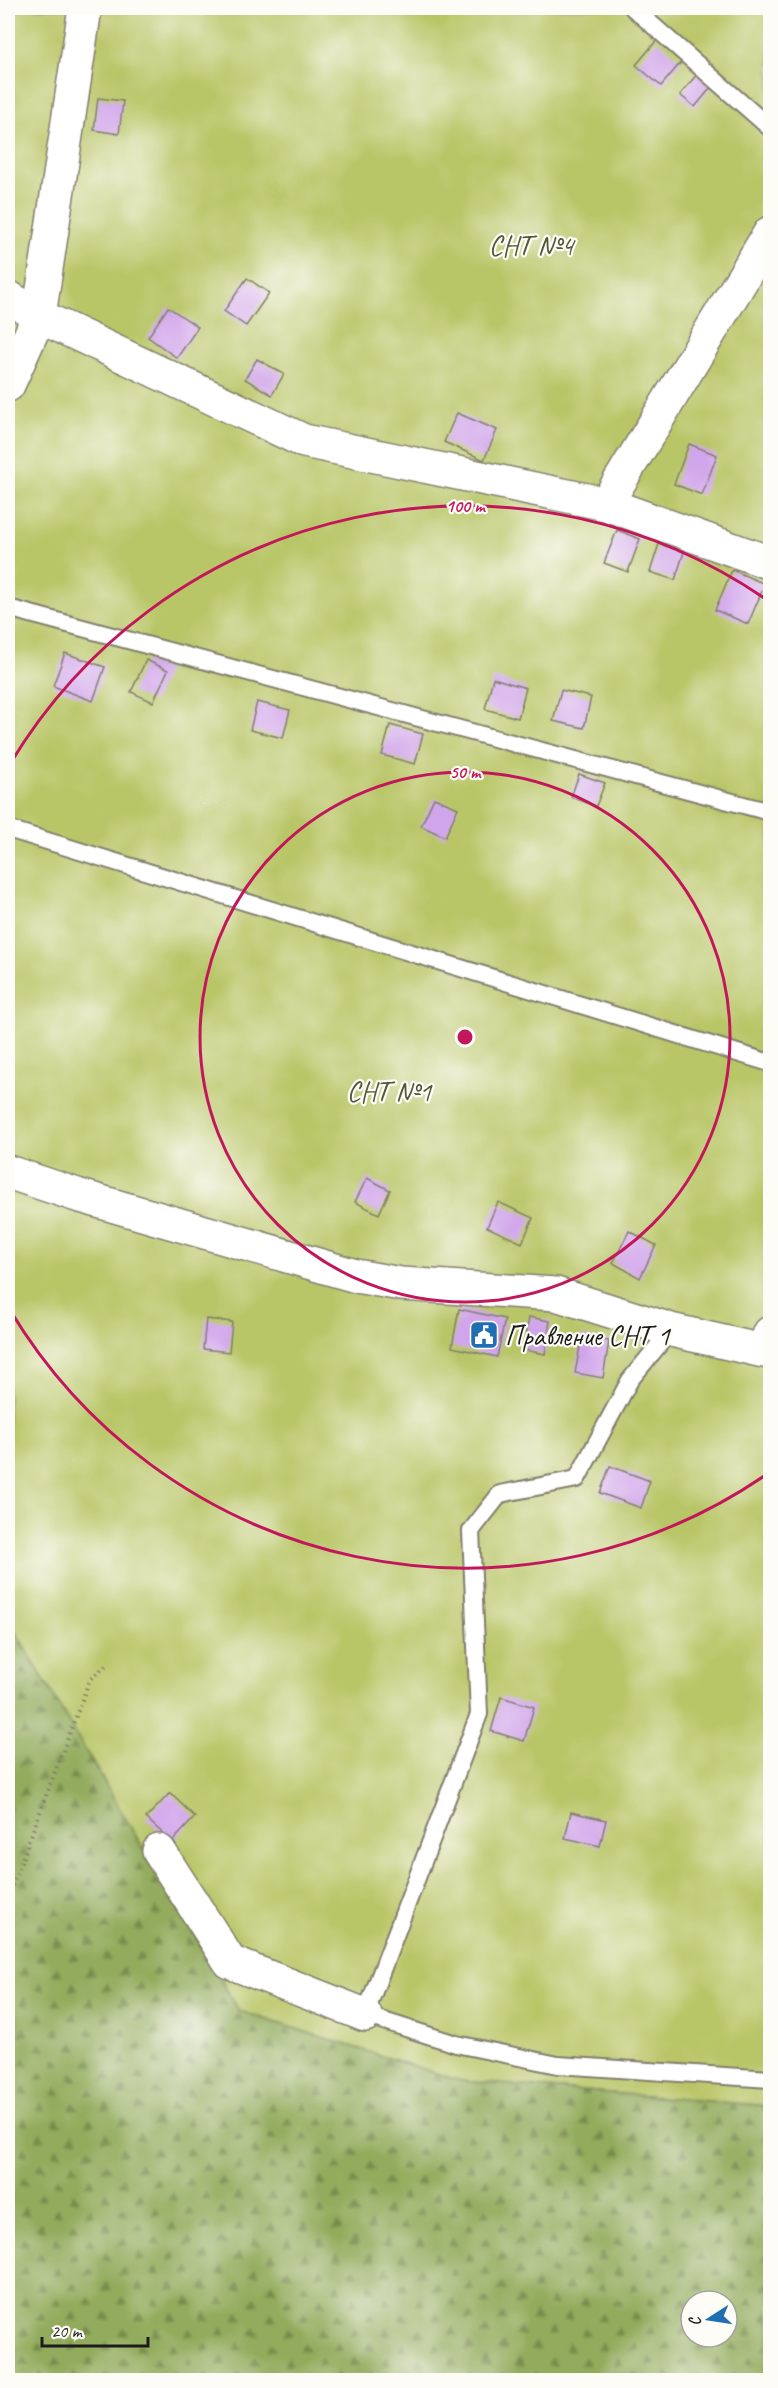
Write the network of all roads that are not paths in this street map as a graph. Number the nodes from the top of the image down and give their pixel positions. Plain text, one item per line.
1 (85, 8) edge
2 (633, 8) edge
3 (771, 128) edge
4 (771, 233) edge
5 (8, 297) edge
6 (39, 316) junction
7 (8, 385) edge
8 (606, 504) junction
9 (771, 563) edge
10 (8, 609) edge
11 (771, 812) edge
12 (8, 829) edge
13 (771, 1063) edge
14 (8, 1172) edge
15 (671, 1330) junction
16 (768, 1346) edge
17 (159, 1851) dead end
18 (365, 2015) junction
19 (771, 2079) edge

1 - 6 street
2 - 3 lane
4 - 8 street
5 - 6 street
6 - 7 street
6 - 8 street
8 - 9 street
10 - 11 lane
12 - 13 lane
14 - 15 street
15 - 16 street
15 - 18 lane
17 - 18 street
18 - 19 lane

